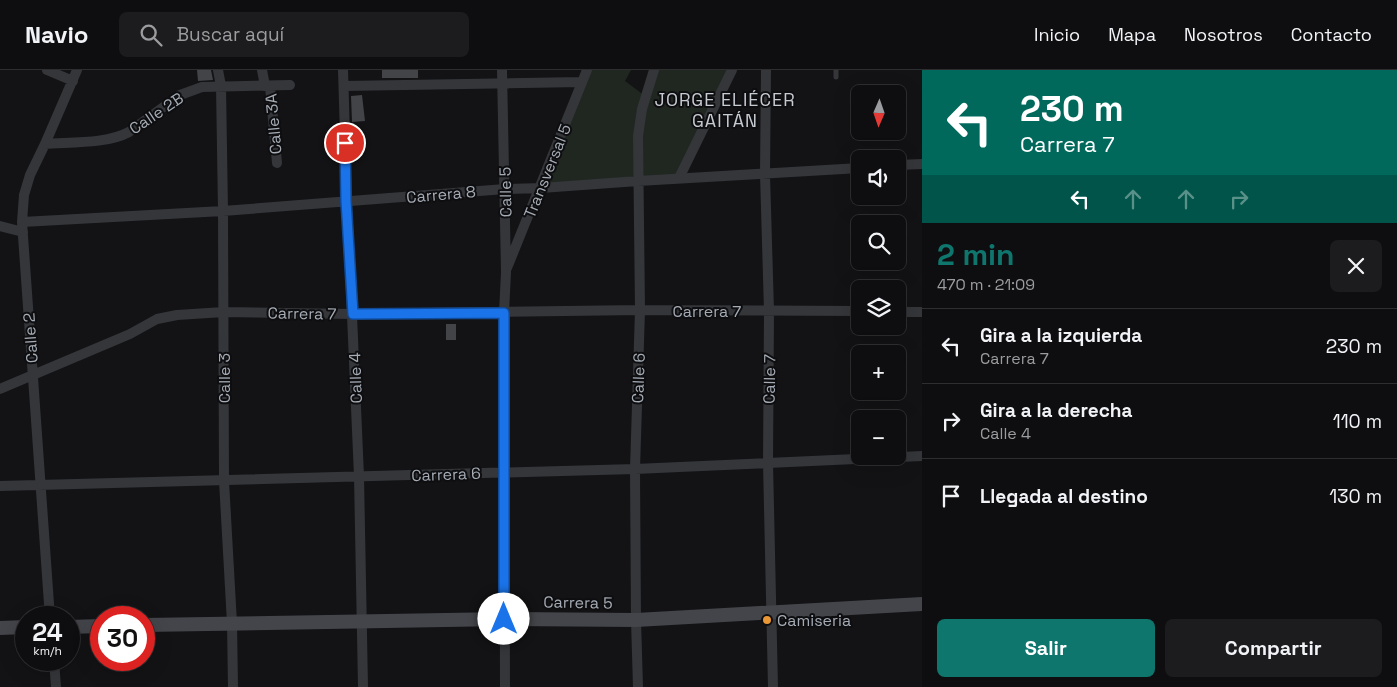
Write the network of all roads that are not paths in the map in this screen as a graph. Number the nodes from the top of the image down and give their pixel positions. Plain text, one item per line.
1 (47, 70) edge
2 (77, 70) edge
3 (218, 70) edge
4 (262, 70) edge
5 (343, 70) edge
6 (502, 70) edge
7 (588, 70) edge
8 (654, 70) edge
9 (732, 70) edge
10 (766, 70) edge
11 (836, 70) edge
12 (836, 77) dead end
13 (73, 81) junction
14 (582, 82) junction
15 (502, 83) junction
16 (290, 85) dead end
17 (222, 86) junction
18 (268, 86) junction
19 (344, 86) junction
20 (45, 144) junction
21 (277, 163) dead end
22 (922, 164) edge
23 (906, 165) edge
24 (851, 169) edge
25 (765, 174) junction
26 (679, 178) junction
27 (638, 181) junction
28 (541, 188) junction
29 (505, 189) junction
30 (346, 201) junction
31 (223, 211) junction
32 (0, 226) edge
33 (22, 227) junction
34 (506, 272) junction
35 (640, 310) junction
36 (769, 311) junction
37 (851, 311) edge
38 (224, 312) junction
39 (906, 312) edge
40 (922, 312) edge
41 (504, 313) junction
42 (353, 314) junction
43 (33, 376) junction
44 (0, 390) edge
45 (922, 456) edge
46 (768, 463) junction
47 (635, 469) junction
48 (504, 472) junction
49 (359, 476) junction
50 (224, 481) junction
51 (41, 485) junction
52 (0, 486) edge
53 (922, 604) edge
54 (49, 606) edge
55 (772, 612) junction
56 (504, 619) junction
57 (636, 620) junction
58 (361, 622) junction
59 (232, 623) junction
60 (155, 625) edge
61 (15, 627) edge
62 (0, 628) edge
63 (55, 671) edge
64 (56, 687) edge
65 (233, 687) edge
66 (363, 687) edge
67 (504, 687) edge
68 (638, 687) edge
69 (774, 687) edge

1 - 13 street
2 - 13 street, Calle 2
3 - 17 street, Calle 3
4 - 18 street, Calle 3A
5 - 19 street, Calle 4
6 - 15 street, Calle 5
7 - 14 street, Transversal 5
8 - 27 street, Calle 6
9 - 26 street
10 - 25 street, Calle 7
11 - 12 lane
13 - 20 street, Calle 2
14 - 15 street
14 - 28 street, Transversal 5
15 - 19 street
15 - 29 street, Calle 5
16 - 18 street, Calle 2B
17 - 18 street, Calle 2B
17 - 20 street, Calle 2B
17 - 31 street, Calle 3
18 - 21 street, Calle 3A
19 - 30 street, Calle 4
20 - 33 street, Calle 2
22 - 23 street
24 - 25 street, Carrera 8
25 - 26 street, Carrera 8
25 - 36 street, Calle 7
26 - 27 street, Carrera 8
27 - 28 street, Carrera 8
27 - 35 street, Calle 6
28 - 29 street, Carrera 8
28 - 34 street, Transversal 5
29 - 30 street, Carrera 8
29 - 34 street, Calle 5
30 - 31 street, Carrera 8
30 - 42 street, Calle 4
31 - 33 street, Carrera 8
31 - 38 street, Calle 3
32 - 33 street, Carrera 8
33 - 43 street, Calle 2
34 - 41 street, Calle 5
35 - 36 street, Carrera 7
35 - 41 street, Carrera 7
35 - 47 street, Calle 6
36 - 37 street, Carrera 7
36 - 46 street, Calle 7
38 - 42 street, Carrera 7
38 - 43 street, Carrera 7
38 - 50 street, Calle 3
39 - 40 street
41 - 42 street, Carrera 7
41 - 48 street, Calle 5
42 - 49 street, Calle 4
43 - 44 street, Carrera 7
43 - 51 street, Calle 2
45 - 46 street, Carrera 6
46 - 47 street, Carrera 6
46 - 55 street, Calle 7
47 - 48 street, Carrera 6
47 - 57 street, Calle 6
48 - 49 street, Carrera 6
48 - 56 street, Calle 5
49 - 50 street, Carrera 6
49 - 58 street, Calle 4
50 - 51 street, Carrera 6
50 - 59 street, Calle 3
51 - 52 street, Carrera 6
51 - 54 street, Calle 2
53 - 55 main road, Carrera 5
55 - 57 main road, Carrera 5
55 - 69 street, Calle 7
56 - 57 main road, Carrera 5
56 - 58 main road, Carrera 5
56 - 67 street, Calle 5
57 - 68 street, Calle 6
58 - 59 main road, Carrera 5
58 - 66 street, Calle 4
59 - 60 main road, Carrera 5
59 - 65 street, Calle 3
61 - 62 main road
63 - 64 street

